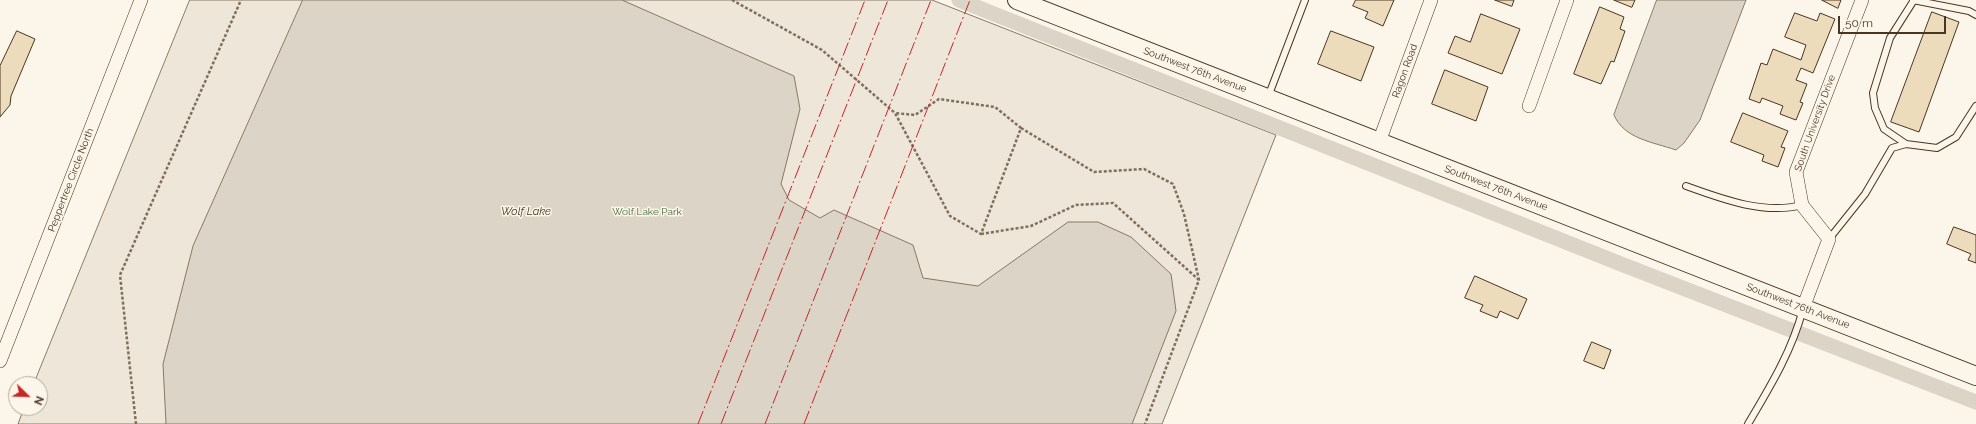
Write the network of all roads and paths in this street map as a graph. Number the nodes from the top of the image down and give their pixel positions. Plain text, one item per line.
1 (141, 0) edge
2 (241, 0) edge
3 (732, 0) edge
4 (1017, 0) edge
5 (1305, 0) edge
6 (1431, 0) edge
7 (1568, 0) edge
8 (1862, 0) edge
9 (1913, 0) edge
10 (1940, 3) edge
11 (1976, 15) edge
12 (1268, 98) junction
13 (1529, 106) dead end
14 (1976, 106) edge
15 (895, 113) junction
16 (1021, 128) junction
17 (1379, 142) junction
18 (1906, 144) junction
19 (1686, 186) dead end
20 (1802, 206) junction
21 (981, 234) junction
22 (1829, 239) junction
23 (1199, 280) junction
24 (1803, 308) junction
25 (0, 361) edge
26 (1976, 376) edge
27 (136, 424) edge
28 (1145, 424) edge
29 (1748, 424) edge

1 - 25 street, Peppertree Circle North
2 - 27 path
3 - 15 path
4 - 12 street, Southwest 76th Avenue
5 - 12 lane
6 - 17 street, Ragon Road
7 - 13 street
8 - 20 street, South University Drive
9 - 10 lane
9 - 18 lane
10 - 11 lane
12 - 17 street, Southwest 76th Avenue
14 - 18 lane
15 - 16 path
15 - 21 path
16 - 21 path
16 - 23 path
17 - 24 street, Southwest 76th Avenue
18 - 22 lane
19 - 20 lane
20 - 22 street, South University Drive
21 - 23 path
22 - 24 street
23 - 28 path
24 - 26 street, Southwest 76th Avenue
24 - 29 lane

